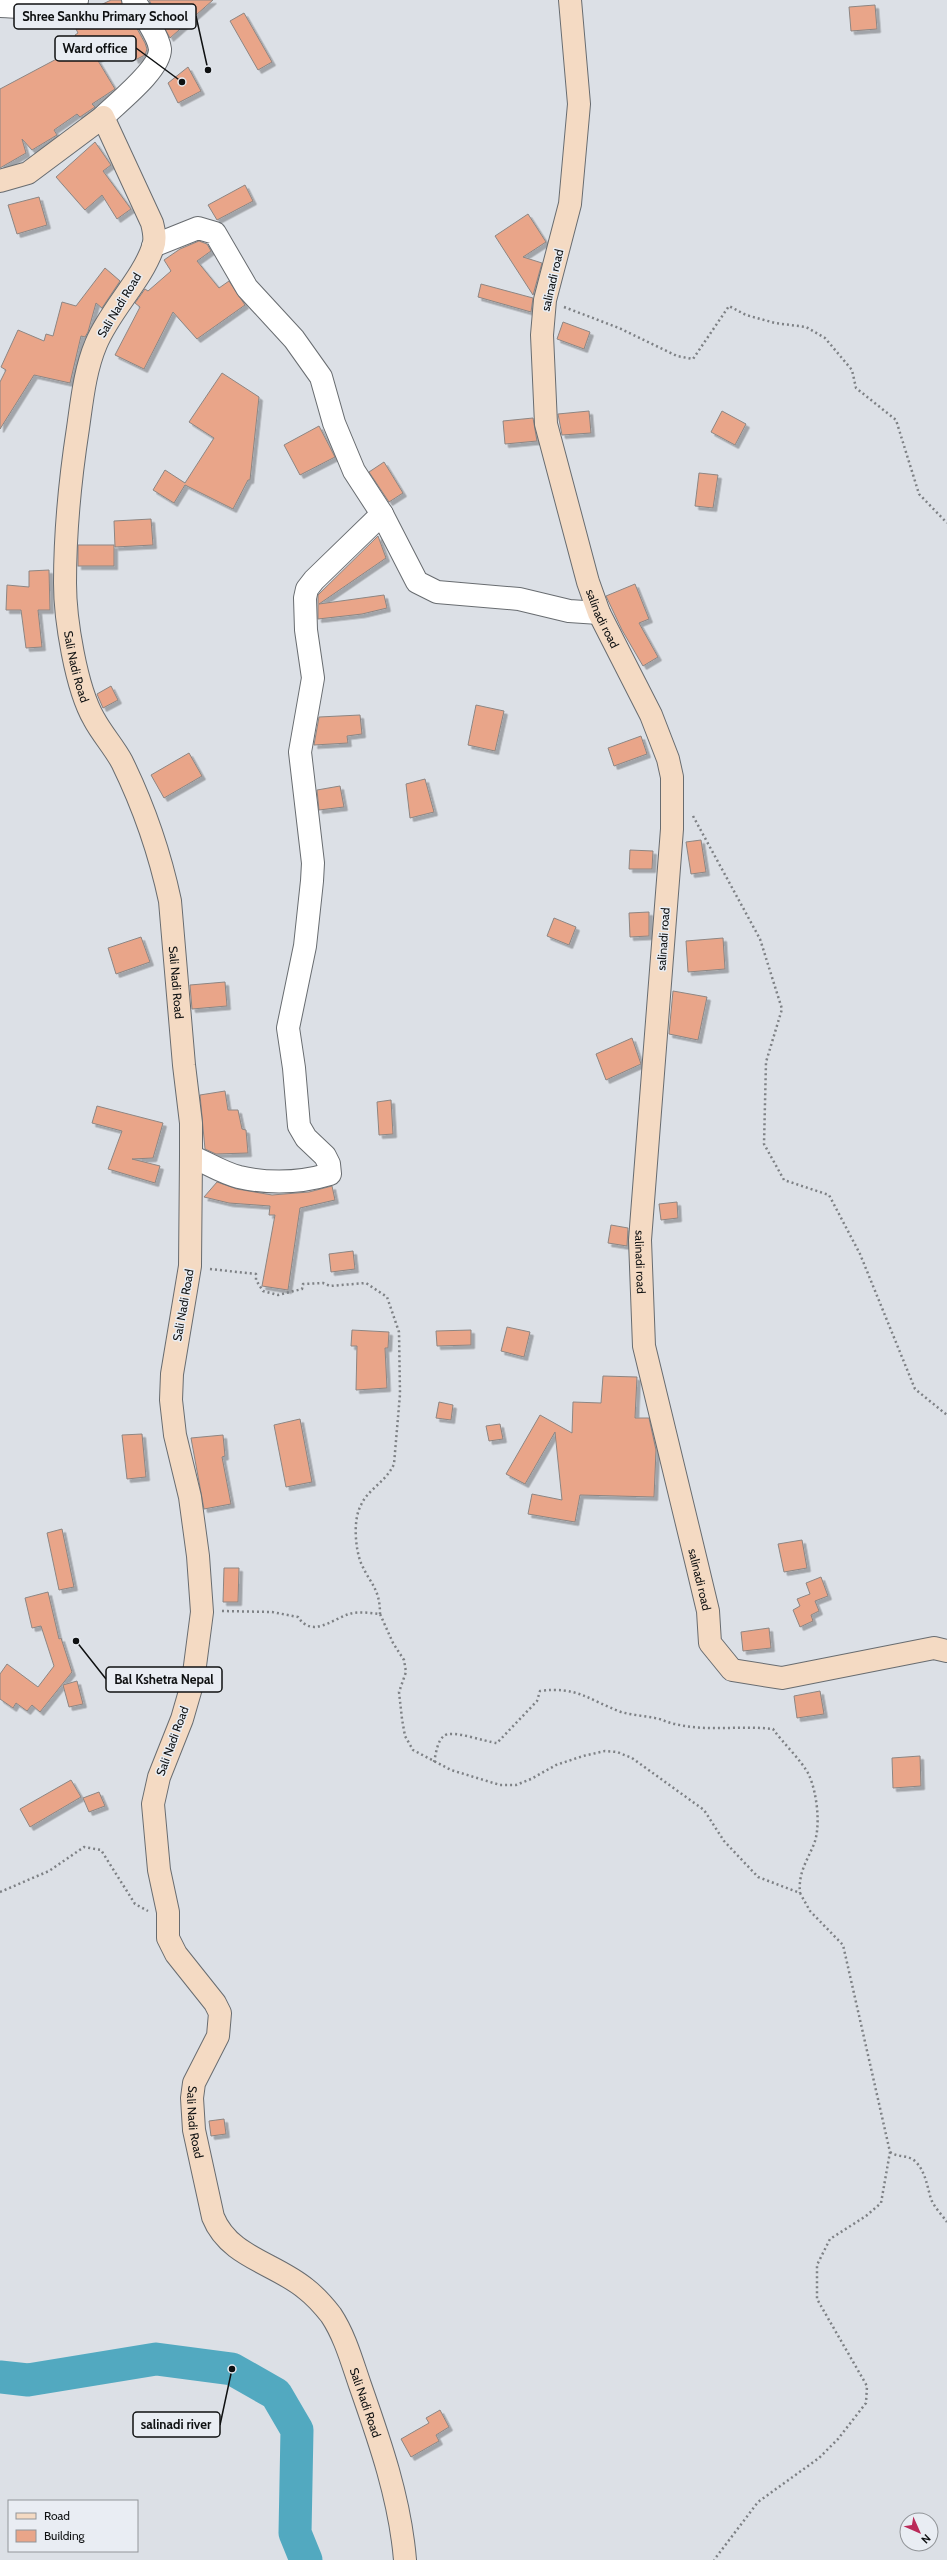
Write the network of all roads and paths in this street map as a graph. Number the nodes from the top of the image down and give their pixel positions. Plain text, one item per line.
1 (77, 0) edge
2 (133, 0) edge
3 (570, 0) edge
4 (0, 6) edge
5 (103, 117) junction
6 (0, 181) edge
7 (153, 246) junction
8 (545, 300) junction
9 (382, 514) junction
10 (947, 523) edge
11 (599, 613) junction
12 (691, 812) dead end
13 (192, 1156) junction
14 (190, 1266) junction
15 (947, 1415) edge
16 (202, 1612) junction
17 (380, 1614) junction
18 (947, 1652) edge
19 (434, 1762) junction
20 (0, 1892) edge
21 (800, 1893) junction
22 (168, 1912) junction
23 (890, 2152) junction
24 (947, 2222) edge
25 (405, 2560) edge
26 (714, 2560) edge

1 - 4 street
2 - 5 street
3 - 8 main road, salinadi road
5 - 6 main road
5 - 7 main road, Sali Nadi Road
7 - 9 street
7 - 13 main road, Sali Nadi Road
8 - 10 path
8 - 11 main road, salinadi road
9 - 11 street
9 - 13 street
11 - 18 main road, salinadi road
12 - 15 path
13 - 14 main road, Sali Nadi Road
14 - 16 main road, Sali Nadi Road
14 - 17 path
16 - 17 path
16 - 22 main road, Sali Nadi Road
17 - 19 path
19 - 21 path
19 - 21 path
20 - 22 path
21 - 23 path
22 - 25 main road, Sali Nadi Road
23 - 24 path
23 - 26 path

